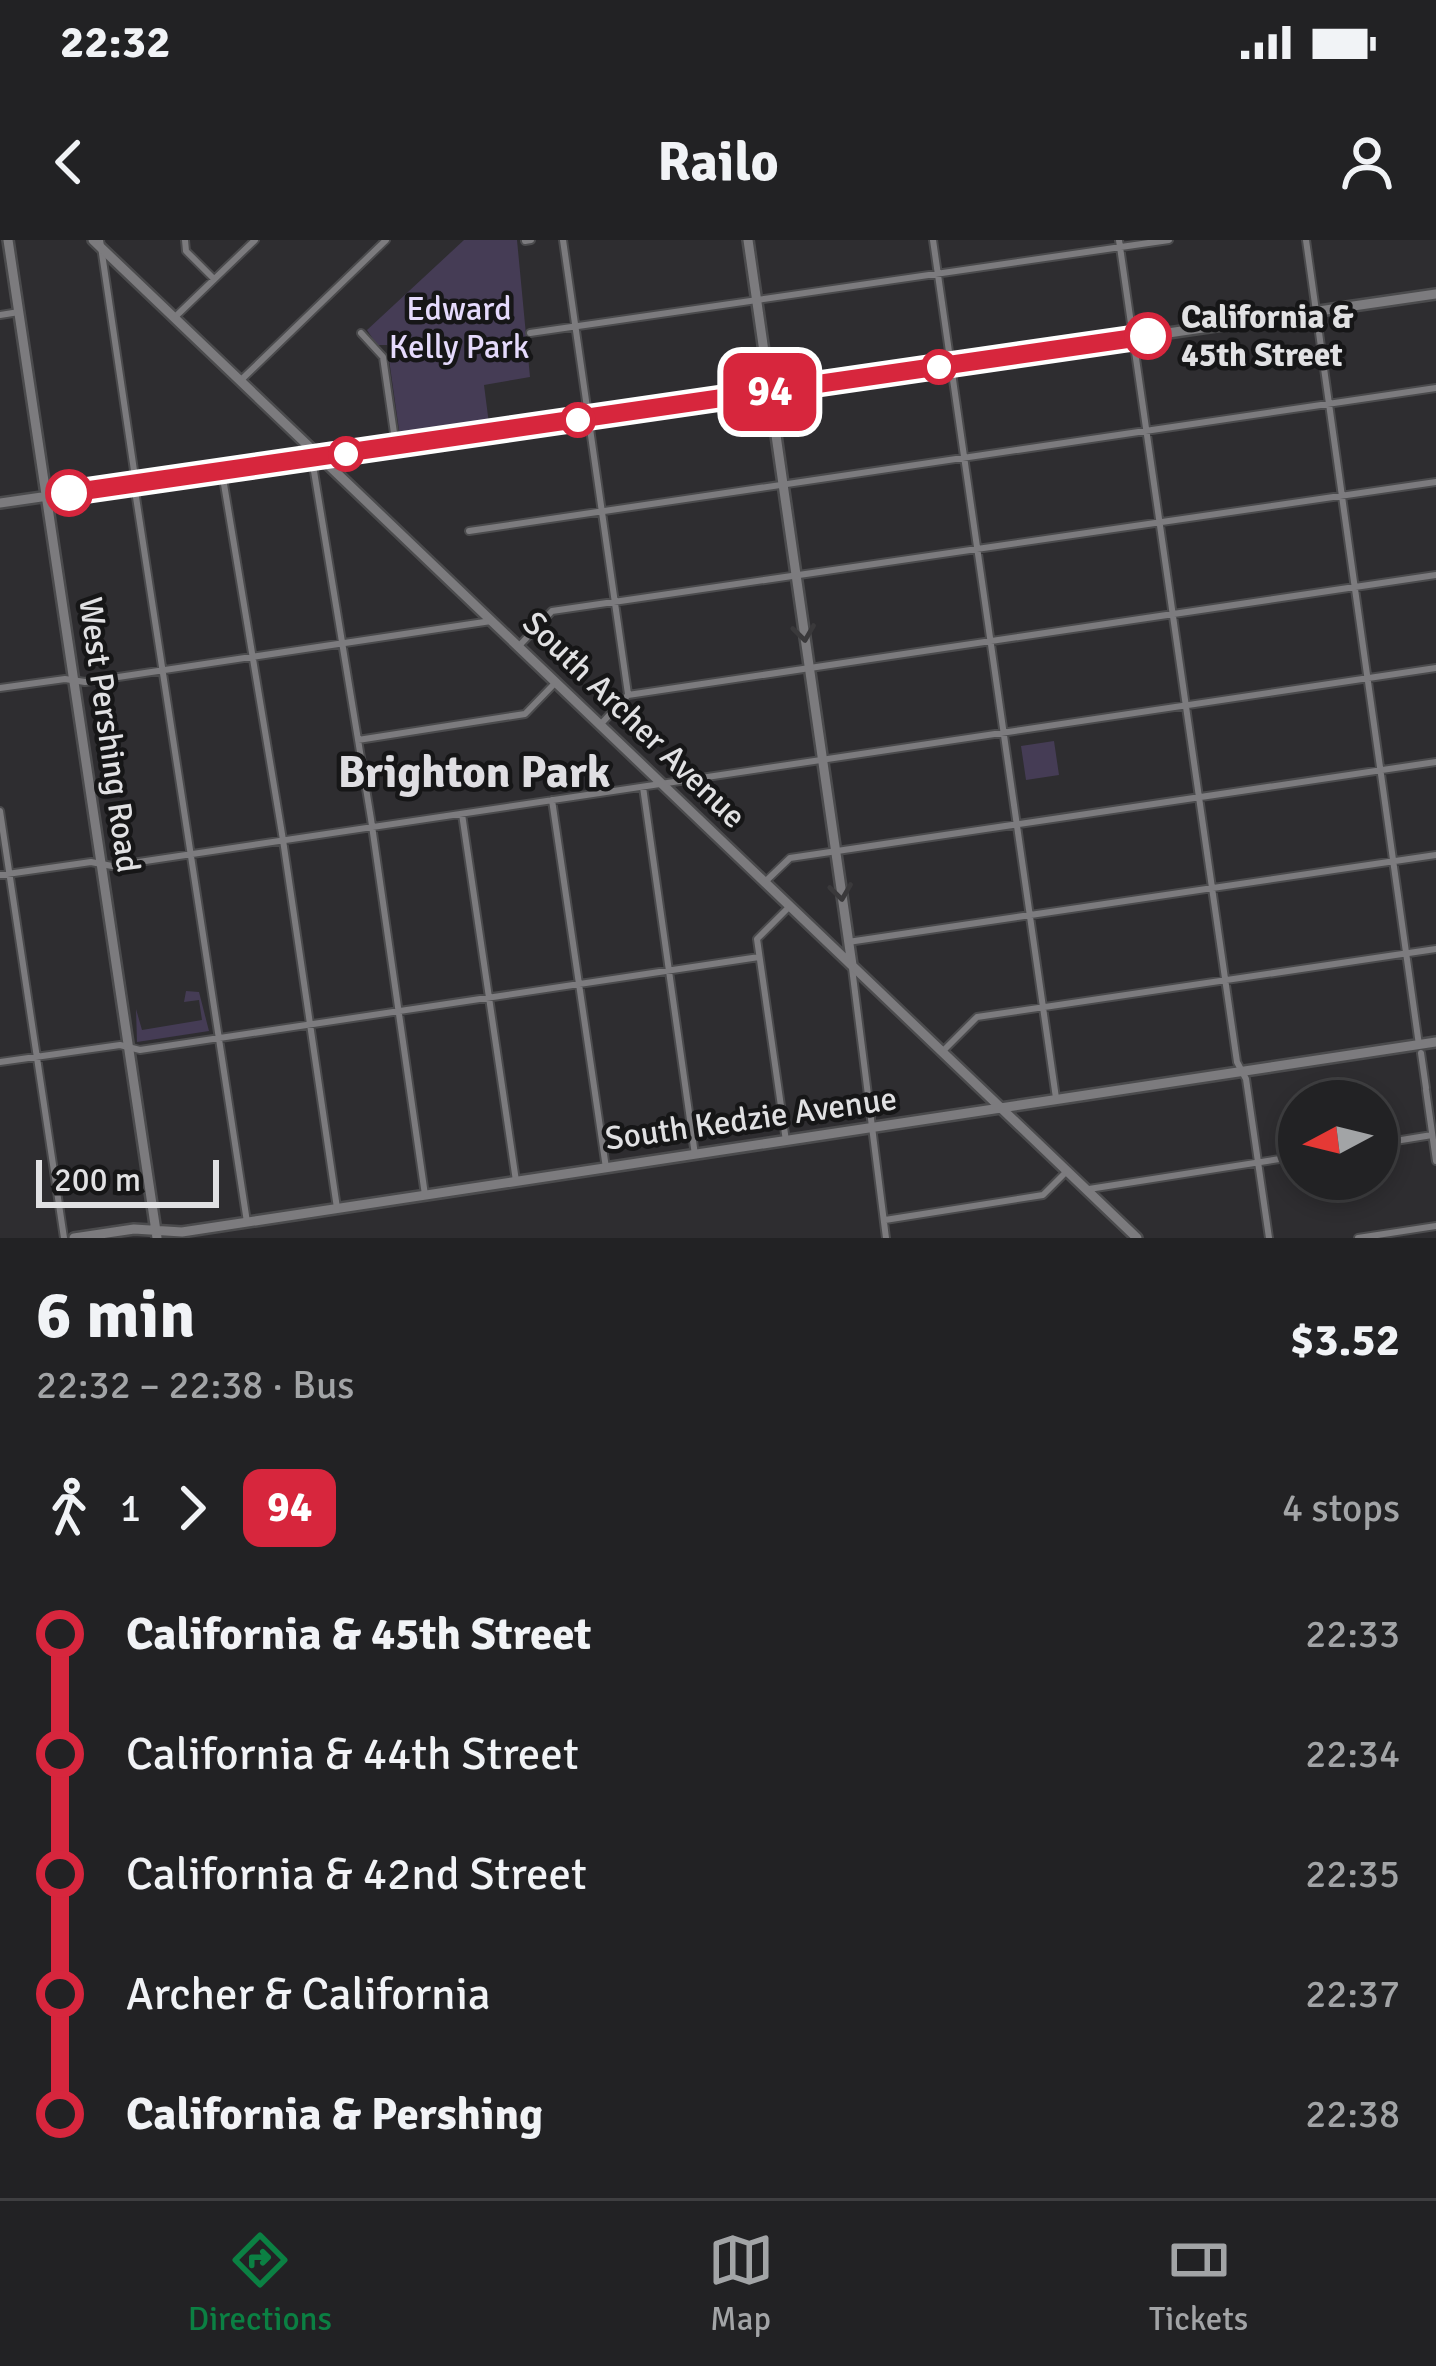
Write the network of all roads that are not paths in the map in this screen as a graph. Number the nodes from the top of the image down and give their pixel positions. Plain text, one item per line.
1 (8, 240) edge
2 (184, 240) edge
3 (255, 240) edge
4 (386, 240) edge
5 (563, 240) edge
6 (748, 240) edge
7 (934, 240) edge
8 (1168, 240) edge
9 (1306, 240) edge
10 (98, 243) edge
11 (1119, 244) edge
12 (938, 274) junction
13 (214, 279) junction
14 (1436, 294) edge
15 (757, 300) junction
16 (19, 312) junction
17 (1316, 312) junction
18 (0, 315) edge
19 (174, 318) junction
20 (575, 327) junction
21 (361, 333) dead end
22 (530, 333) dead end
23 (1133, 339) junction
24 (951, 365) junction
25 (240, 381) junction
26 (1436, 388) edge
27 (770, 392) junction
28 (1328, 404) junction
29 (588, 418) junction
30 (1146, 431) junction
31 (396, 447) junction
32 (316, 458) junction
33 (964, 458) junction
34 (222, 472) junction
35 (1436, 482) edge
36 (135, 484) junction
37 (783, 484) junction
38 (46, 496) junction
39 (1341, 496) junction
40 (0, 503) edge
41 (602, 511) junction
42 (1160, 522) junction
43 (469, 531) dead end
44 (978, 549) junction
45 (796, 575) junction
46 (1436, 575) edge
47 (1354, 587) junction
48 (615, 601) junction
49 (1173, 614) junction
50 (491, 621) junction
51 (991, 641) junction
52 (342, 643) junction
53 (518, 647) junction
54 (253, 657) junction
55 (809, 668) junction
56 (1436, 668) edge
57 (163, 670) junction
58 (1367, 679) junction
59 (74, 680) junction
60 (555, 682) junction
61 (0, 688) edge
62 (628, 695) junction
63 (1186, 705) junction
64 (600, 724) junction
65 (1004, 732) junction
66 (358, 740) junction
67 (822, 759) junction
68 (1436, 763) edge
69 (1380, 771) junction
70 (663, 784) junction
71 (643, 787) junction
72 (1199, 797) junction
73 (552, 800) junction
74 (0, 811) edge
75 (462, 814) junction
76 (1017, 824) junction
77 (372, 827) junction
78 (283, 840) junction
79 (836, 851) junction
80 (192, 854) junction
81 (1436, 854) edge
82 (1393, 861) junction
83 (101, 864) junction
84 (5, 875) edge
85 (765, 882) junction
86 (1212, 888) junction
87 (790, 906) junction
88 (1030, 915) junction
89 (848, 942) junction
90 (1436, 949) edge
91 (1406, 953) junction
92 (759, 957) junction
93 (852, 965) junction
94 (669, 970) junction
95 (1226, 980) junction
96 (579, 984) junction
97 (489, 998) junction
98 (1043, 1007) junction
99 (399, 1011) junction
100 (310, 1024) junction
101 (220, 1038) junction
102 (1436, 1042) edge
103 (128, 1046) junction
104 (1420, 1049) junction
105 (942, 1052) junction
106 (37, 1057) junction
107 (0, 1062) edge
108 (1242, 1071) junction
109 (1057, 1100) junction
110 (1002, 1108) junction
111 (873, 1128) junction
112 (1434, 1135) edge
113 (786, 1141) junction
114 (1398, 1141) edge
115 (695, 1155) junction
116 (1278, 1159) edge
117 (1436, 1161) edge
118 (1258, 1162) junction
119 (606, 1168) junction
120 (1067, 1171) junction
121 (516, 1181) junction
122 (1087, 1190) junction
123 (425, 1195) junction
124 (337, 1208) junction
125 (884, 1220) junction
126 (247, 1222) junction
127 (1436, 1226) edge
128 (156, 1233) edge
129 (64, 1238) edge
130 (74, 1238) edge
131 (886, 1238) edge
132 (1137, 1238) edge
133 (1269, 1238) edge
134 (1358, 1238) edge

1 - 16 main road, West Pershing Road
2 - 13 street
3 - 13 street
4 - 25 street
5 - 20 street
6 - 15 main road
7 - 12 street
8 - 11 street
9 - 17 street
10 - 19 main road, South Archer Avenue
10 - 36 street
11 - 12 street
11 - 23 street
12 - 15 street
12 - 24 street
13 - 19 street
14 - 17 main road
15 - 20 street
15 - 27 main road
16 - 18 street
16 - 38 main road, West Pershing Road
17 - 23 main road
17 - 28 street
19 - 25 main road, South Archer Avenue
20 - 22 street
20 - 29 street
21 - 31 street
23 - 24 main road
23 - 30 street
24 - 27 main road
24 - 33 street
25 - 32 main road, South Archer Avenue
26 - 28 street
27 - 29 main road
27 - 37 main road
28 - 30 street
28 - 39 street
29 - 31 main road
29 - 41 street
30 - 33 street
30 - 42 street
31 - 32 main road
32 - 34 main road
32 - 50 main road, South Archer Avenue
32 - 52 street
33 - 37 street
33 - 44 street
34 - 36 main road
34 - 54 street
35 - 39 street
36 - 38 main road
36 - 57 street
37 - 41 street
37 - 45 main road
38 - 40 main road
38 - 59 main road, West Pershing Road
39 - 42 street
39 - 47 street
41 - 43 street
41 - 48 street
42 - 44 street
42 - 49 street
44 - 45 street
44 - 51 street
45 - 48 street
45 -> 55 main road
46 - 47 street
47 - 49 street
47 - 58 street
48 - 53 street
48 - 62 street
49 - 51 street
49 - 63 street
50 - 52 street
50 - 53 main road, South Archer Avenue
51 - 55 street
51 - 65 street
52 - 54 street
52 - 66 street
53 - 60 main road, South Archer Avenue
54 - 57 street
54 - 78 street
55 - 62 street
55 - 67 main road
56 - 58 street
57 - 59 street
57 - 80 street
58 - 63 street
58 - 69 street
59 - 61 street
59 - 83 main road, West Pershing Road
60 - 64 main road, South Archer Avenue
60 - 66 street
62 - 64 street
63 - 65 street
63 - 72 street
64 - 70 main road, South Archer Avenue
65 - 67 street
65 - 76 street
66 - 77 street
67 - 70 street
67 - 79 main road
68 - 69 street
69 - 72 street
69 - 82 street
70 - 71 street
70 - 85 main road, South Archer Avenue
71 - 73 street
71 - 94 street
72 - 76 street
72 - 86 street
73 - 75 street
73 - 96 street
74 - 84 street
75 - 77 street
75 - 97 street
76 - 79 street
76 - 88 street
77 - 78 street
77 - 99 street
78 - 80 street
78 - 100 street
79 - 85 street
79 -> 89 main road
80 - 83 street
80 - 101 street
81 - 82 street
82 - 86 street
82 - 91 street
83 - 84 street
83 - 103 main road, West Pershing Road
84 - 106 street
85 - 87 main road, South Archer Avenue
86 - 88 street
86 - 95 street
87 - 92 street
87 - 93 main road, South Archer Avenue
88 - 89 street
88 - 98 street
89 - 93 main road
90 - 91 street
91 - 95 street
91 - 104 street
92 - 94 street
92 - 113 street
93 - 105 main road, South Archer Avenue
93 - 111 street
94 - 96 street
94 - 115 street
95 - 98 street
95 - 108 street
96 - 97 street
96 - 119 street
97 - 99 street
97 - 121 street
98 - 105 street
98 - 109 street
99 - 100 street
99 - 123 street
100 - 101 street
100 - 124 street
101 - 103 street
101 - 126 street
102 - 104 main road, South Kedzie Avenue
103 - 106 street
103 - 128 main road, West Pershing Road
104 - 108 main road, South Kedzie Avenue
104 - 112 street
105 - 110 main road, South Archer Avenue
106 - 107 street
106 - 129 street
108 - 109 main road, South Kedzie Avenue
108 - 118 street
109 - 110 main road, South Kedzie Avenue
110 - 111 main road, South Kedzie Avenue
110 - 120 main road, South Archer Avenue
111 - 113 main road, South Kedzie Avenue
111 - 125 street
112 - 114 street
112 - 117 street
113 - 115 main road, South Kedzie Avenue
115 - 119 main road, South Kedzie Avenue
116 - 118 street
118 - 122 street
118 - 133 street
119 - 121 main road, South Kedzie Avenue
120 - 122 main road, South Archer Avenue
120 - 125 street
121 - 123 main road, South Kedzie Avenue
122 - 132 main road, South Archer Avenue
123 - 124 main road, South Kedzie Avenue
124 - 126 main road, South Kedzie Avenue
125 - 131 street
126 - 128 main road, South Kedzie Avenue
127 - 134 street
128 - 130 main road, South Kedzie Avenue

